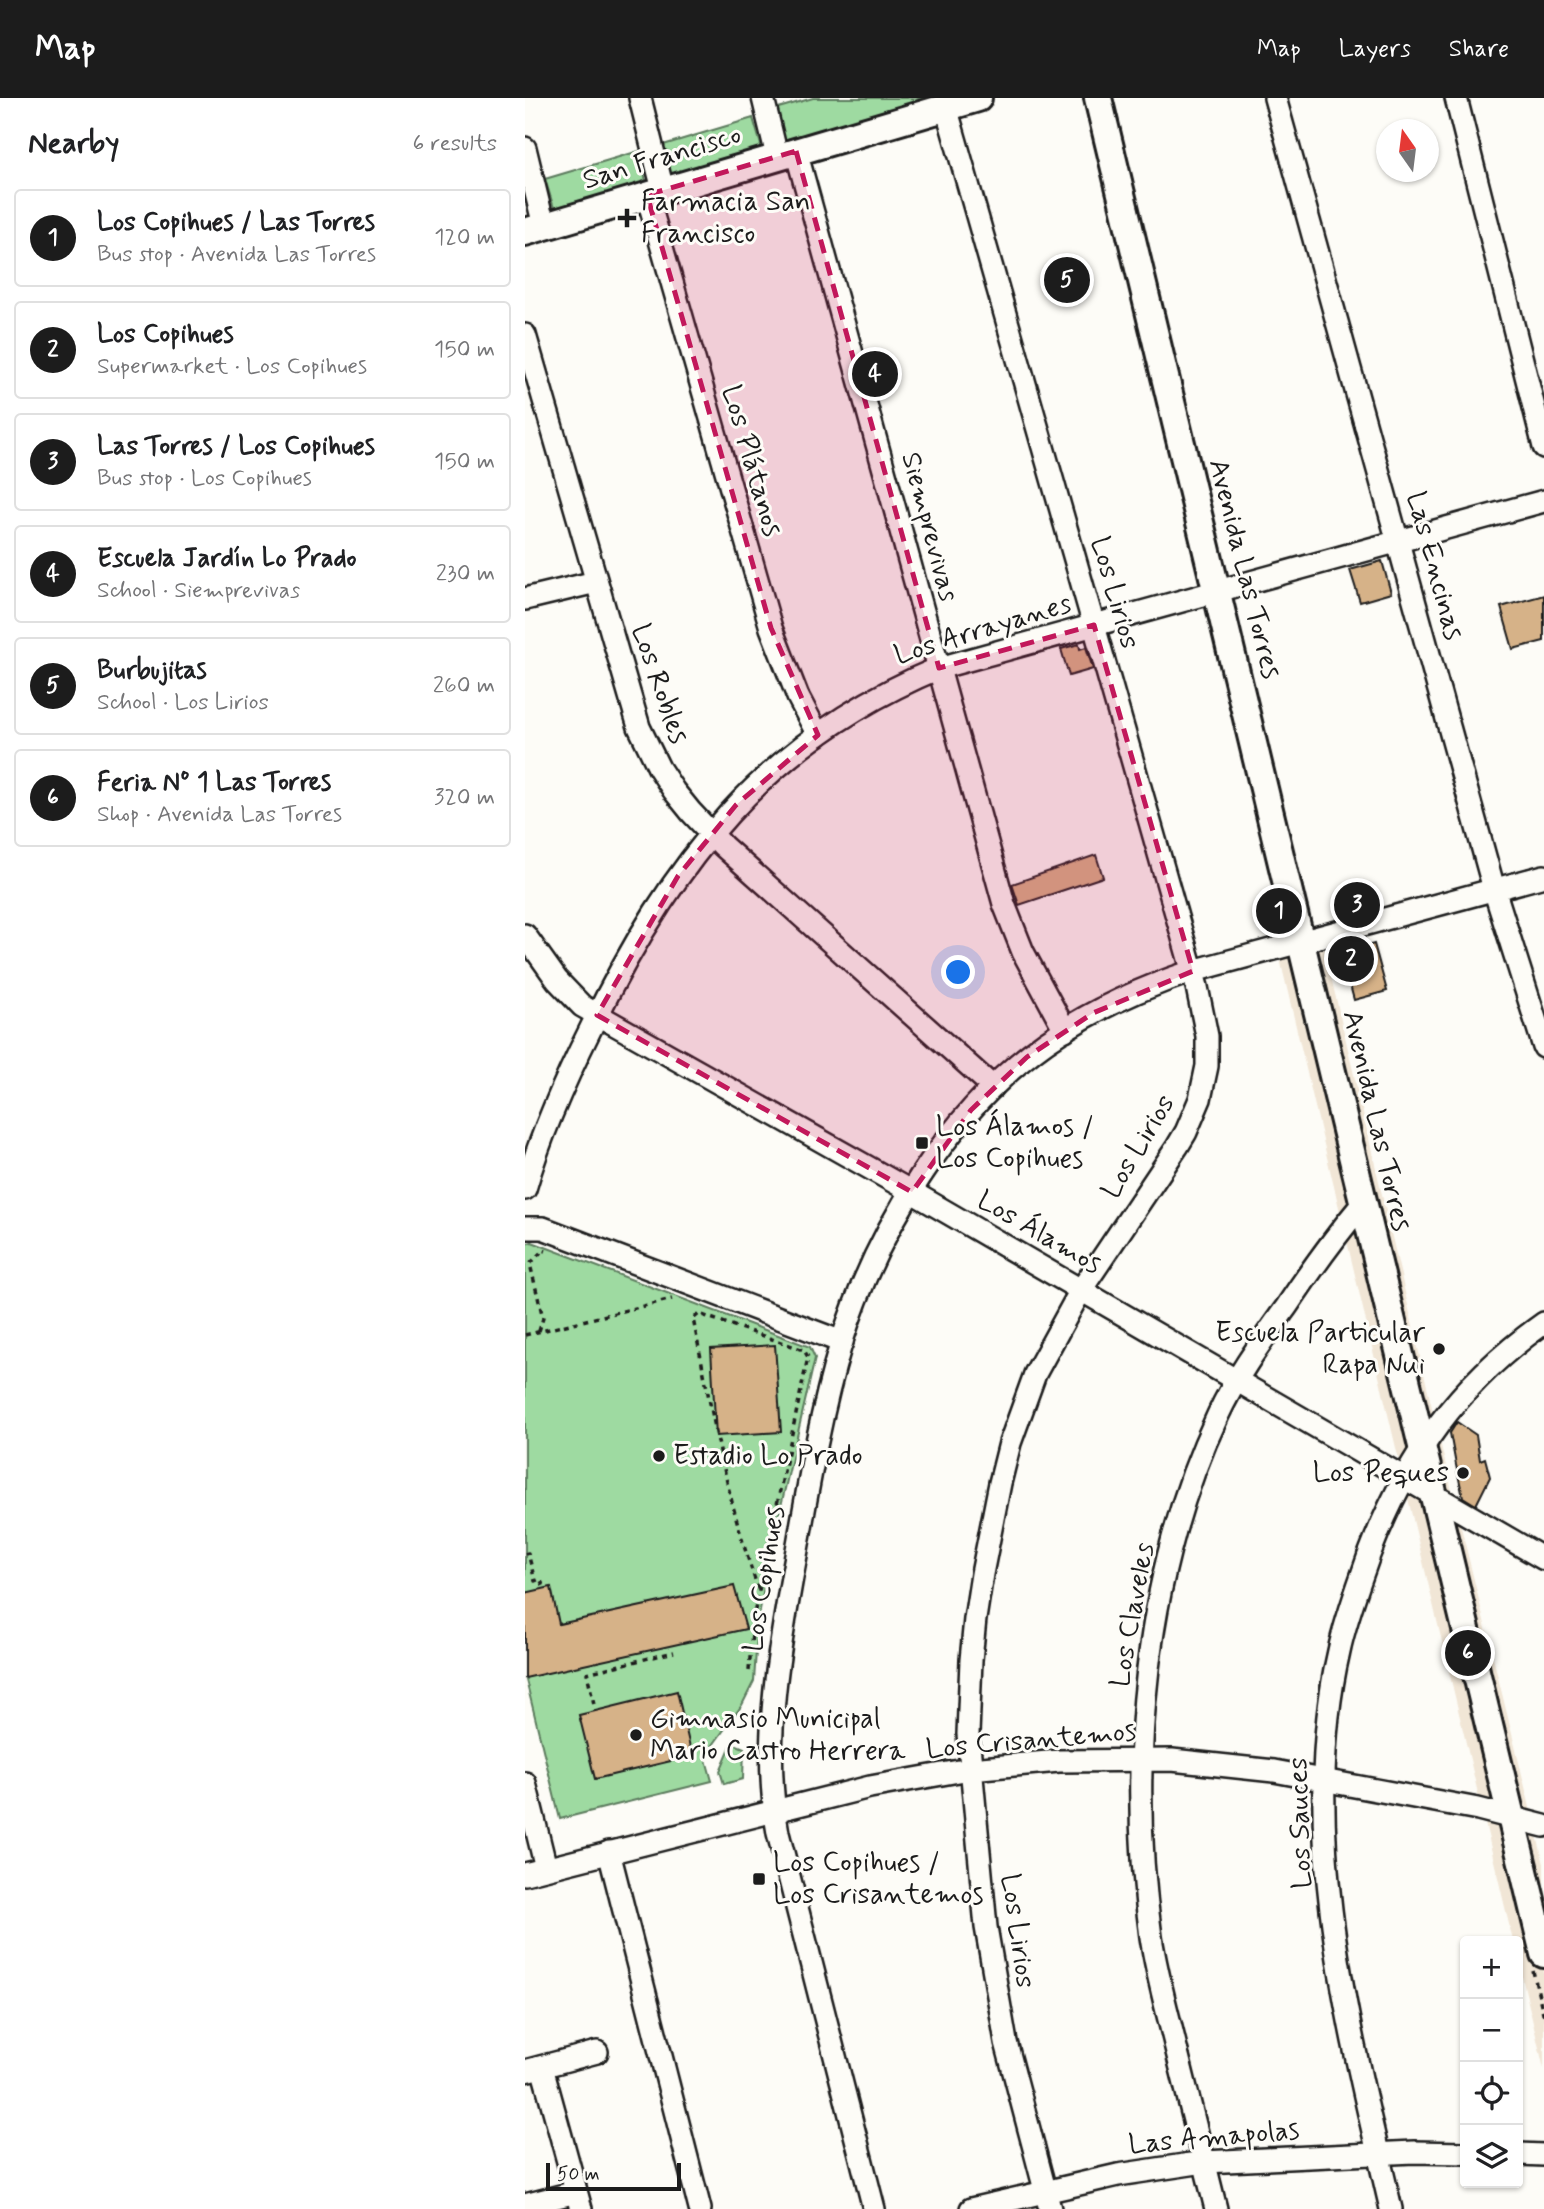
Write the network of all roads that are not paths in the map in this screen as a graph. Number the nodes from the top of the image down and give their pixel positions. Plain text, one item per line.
1 (640, 98) edge
2 (763, 98) edge
3 (978, 98) edge
4 (1098, 98) edge
5 (1275, 98) edge
6 (1456, 98) edge
7 (946, 107) junction
8 (525, 148) edge
9 (787, 153) junction
10 (655, 193) junction
11 (535, 229) edge
12 (525, 335) edge
13 (1544, 447) edge
14 (1544, 501) edge
15 (1398, 541) junction
16 (596, 582) junction
17 (1217, 591) junction
18 (525, 599) edge
19 (1094, 625) junction
20 (939, 668) junction
21 (818, 735) junction
22 (710, 833) junction
23 (1544, 876) edge
24 (1494, 889) junction
25 (525, 936) edge
26 (1301, 942) junction
27 (1193, 971) junction
28 (597, 1015) junction
29 (1065, 1030) junction
30 (1544, 1047) edge
31 (993, 1087) junction
32 (525, 1189) edge
33 (912, 1192) junction
34 (1363, 1202) junction
35 (526, 1221) edge
36 (1081, 1290) junction
37 (1544, 1323) edge
38 (842, 1342) junction
39 (1236, 1380) junction
40 (1422, 1447) junction
41 (1403, 1477) junction
42 (1434, 1496) junction
43 (1544, 1559) edge
44 (1143, 1759) junction
45 (970, 1769) junction
46 (1325, 1780) junction
47 (525, 1783) edge
48 (773, 1811) junction
49 (1511, 1818) junction
50 (1544, 1826) edge
51 (608, 1852) junction
52 (546, 1868) junction
53 (525, 1874) edge
54 (1544, 1954) edge
55 (597, 2052) dead end
56 (534, 2069) edge
57 (1460, 2152) edge
58 (1378, 2154) junction
59 (1523, 2154) edge
60 (1544, 2155) edge
61 (1204, 2162) junction
62 (578, 2200) edge
63 (1048, 2200) edge
64 (525, 2205) edge
65 (700, 2209) edge
66 (874, 2209) edge
67 (971, 2209) edge
68 (1216, 2209) edge
69 (1391, 2209) edge

1 - 10 street, Los Plátanos
2 - 9 street, Siemprevivas
3 - 7 main road, San Francisco
4 - 17 main road, Avenida Las Torres
5 - 15 street, Las Encinas
6 - 13 street
7 - 9 main road, San Francisco
7 - 19 street, Los Lirios
8 - 11 street
9 - 10 main road, San Francisco
9 - 20 street, Siemprevivas
10 - 11 main road, San Francisco
10 - 21 street, Los Plátanos
12 - 16 street, Los Robles
14 - 15 street, Los Arrayanes
15 - 17 street, Los Arrayanes
15 - 24 street, Las Encinas
16 - 18 street
16 - 22 street, Los Robles
17 - 19 street, Los Arrayanes
17 - 26 main road, Avenida Las Torres
19 - 20 street, Los Arrayanes
19 - 27 street, Los Lirios
20 - 21 street, Los Arrayanes
20 - 29 street, Siemprevivas
21 - 22 street, Los Arrayanes
22 - 28 street, Los Arrayanes
22 - 31 street, Los Robles
23 - 24 street, Los Copihues
24 - 26 street, Los Copihues
24 - 30 street, Las Encinas
25 - 28 street, Los Álamos
26 - 27 street, Los Copihues
26 - 34 main road, Avenida Las Torres
27 - 29 street, Los Copihues
27 - 36 street, Los Lirios
28 - 32 street, Los Arrayanes
28 - 33 street, Los Álamos
29 - 31 street, Los Copihues
31 - 33 street, Los Copihues
33 - 36 street, Los Álamos
33 - 38 street, Los Copihues
34 - 39 street, Los Claveles
34 - 40 main road, Avenida Las Torres
35 - 38 street
36 - 39 street, Los Álamos
36 - 45 street, Los Lirios
37 - 40 street, Los Sauces
38 - 48 street, Los Copihues
39 - 41 street, Los Álamos
39 - 44 street, Los Claveles
40 - 41 street, Los Sauces
40 - 42 main road, Avenida Las Torres
41 - 42 street, Los Álamos
41 - 46 street, Los Sauces
42 - 43 street, Los Álamos
42 - 49 main road, Avenida Las Torres
44 - 45 street, Los Crisantemos
44 - 46 street, Los Crisantemos
44 - 61 street, Los Claveles
45 - 48 street, Los Crisantemos
45 - 63 street, Los Lirios
46 - 49 street, Los Crisantemos
46 - 58 street, Los Sauces
47 - 52 street
48 - 51 street, Los Crisantemos
48 - 66 street, Los Copihues
49 - 50 street, Los Crisantemos
49 - 54 main road, Avenida Las Torres
51 - 52 street, Los Crisantemos
51 - 65 street
52 - 53 street, Los Crisantemos
55 - 56 street
56 - 62 street
57 - 58 street, Las Amapolas
58 - 61 street, Las Amapolas
58 - 69 street, Los Sauces
59 - 60 street
61 - 63 street, Las Amapolas
61 - 68 street, Los Claveles
62 - 64 street
63 - 67 street, Las Amapolas

